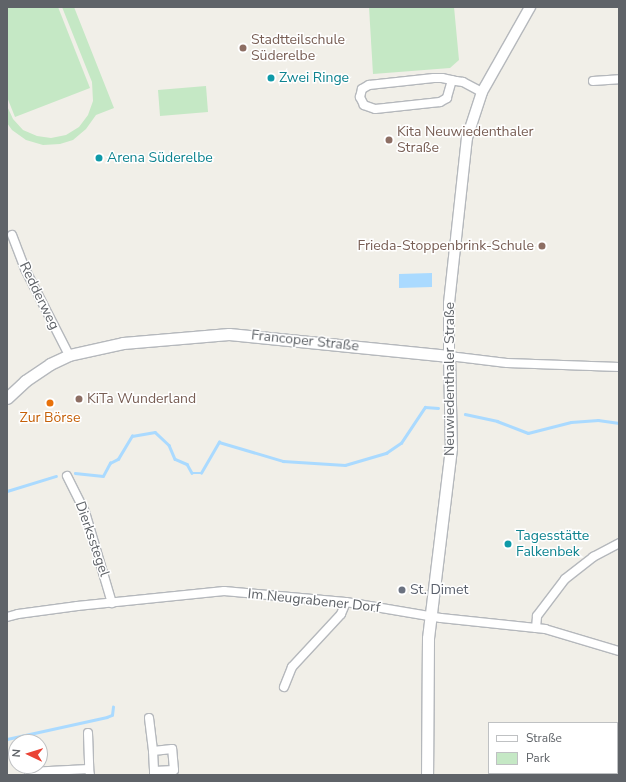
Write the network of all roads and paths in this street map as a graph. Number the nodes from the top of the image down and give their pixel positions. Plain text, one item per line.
1 (530, 7) edge
2 (619, 79) edge
3 (452, 80) junction
4 (593, 81) dead end
5 (482, 92) junction
6 (12, 235) dead end
7 (69, 356) junction
8 (448, 356) junction
9 (619, 366) edge
10 (7, 398) edge
11 (67, 476) dead end
12 (619, 543) edge
13 (346, 602) junction
14 (112, 603) junction
15 (430, 616) junction
16 (7, 617) edge
17 (536, 628) junction
18 (619, 651) edge
19 (284, 688) dead end
20 (149, 718) dead end
21 (427, 718) junction
22 (88, 733) dead end
23 (153, 751) junction
24 (90, 772) edge
25 (154, 773) edge
26 (30, 775) edge
27 (427, 775) edge
28 (434, 775) edge

1 - 5 street, Neuwiedenthaler Straße
2 - 4 street
3 - 3 street
3 - 5 street
5 - 8 street, Neuwiedenthaler Straße
6 - 7 street, Redderweg
7 - 8 main road, Francoper Straße
7 - 10 main road, Francoper Straße
8 - 9 street, Francoper Straße
8 - 15 main road, Neuwiedenthaler Straße
11 - 14 street, Dierksstegel
12 - 17 street
13 - 14 street, Im Neugrabener Dorf
13 - 15 street, Im Neugrabener Dorf
13 - 19 street
14 - 16 street, Im Neugrabener Dorf
15 - 17 street, Im Neugrabener Dorf
15 - 21 main road, Neuwiedenthaler Straße
17 - 18 street, Im Neugrabener Dorf
20 - 23 street
21 - 27 main road, Neuwiedenthaler Straße
21 - 28 main road, Neuwiedenthaler Straße
22 - 24 street
23 - 25 street
23 - 25 street
24 - 26 street

